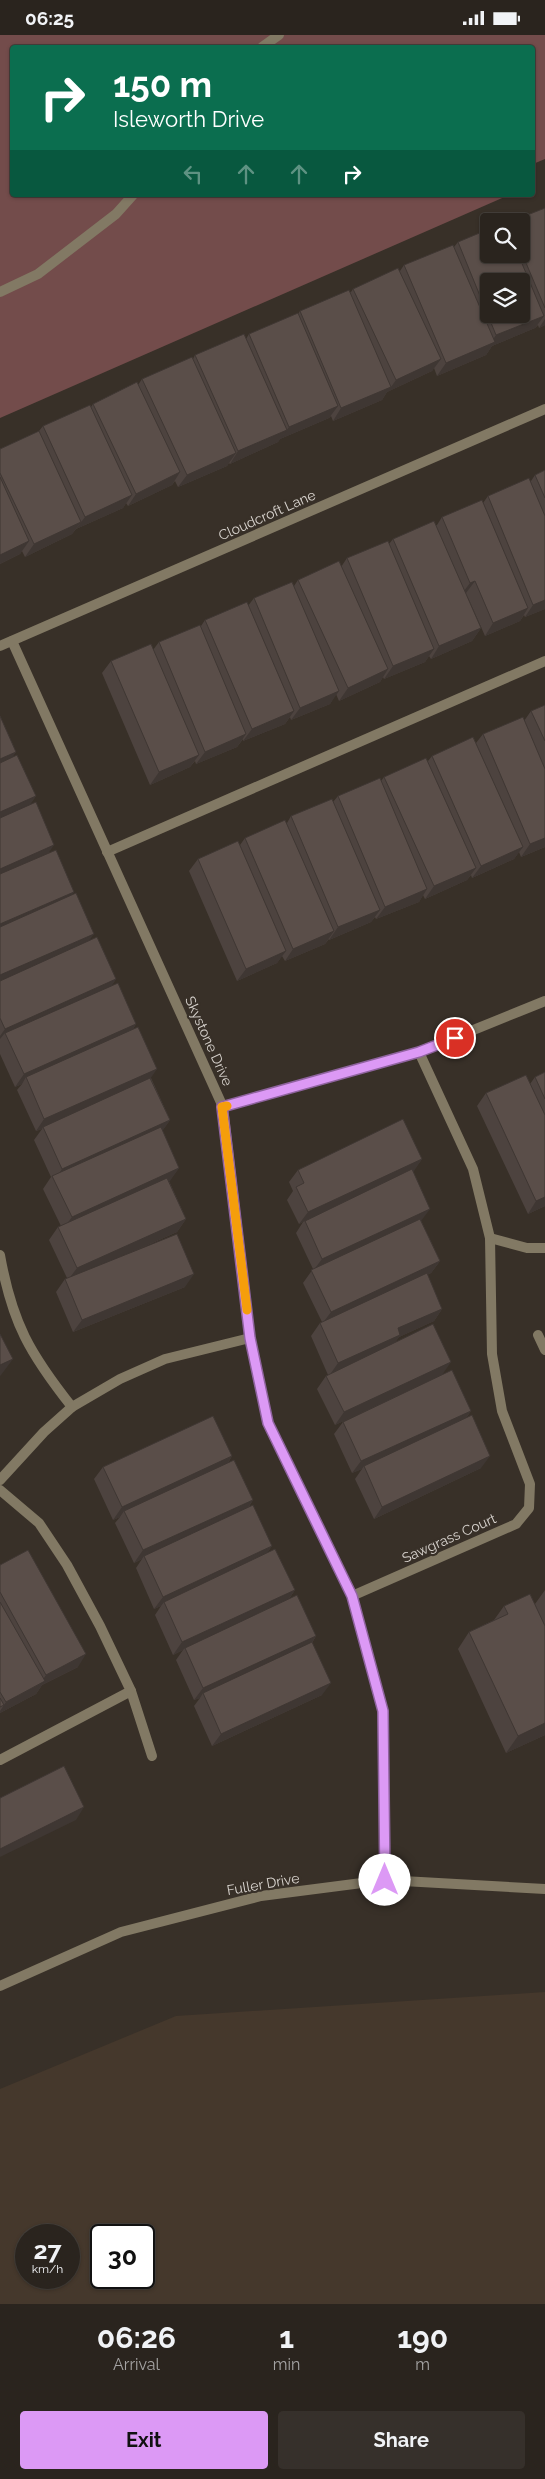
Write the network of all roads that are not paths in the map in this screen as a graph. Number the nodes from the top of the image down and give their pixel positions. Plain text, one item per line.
1 (279, 35) edge
2 (265, 45) edge
3 (132, 197) edge
4 (0, 292) edge
5 (545, 409) edge
6 (12, 641) junction
7 (0, 646) edge
8 (545, 661) edge
9 (107, 852) junction
10 (545, 1001) edge
11 (419, 1052) junction
12 (222, 1107) junction
13 (490, 1238) junction
14 (545, 1248) edge
15 (0, 1255) edge
16 (538, 1335) dead end
17 (250, 1338) junction
18 (545, 1350) edge
19 (72, 1407) junction
20 (0, 1480) edge
21 (0, 1490) edge
22 (352, 1596) junction
23 (131, 1691) junction
24 (152, 1756) dead end
25 (0, 1761) edge
26 (385, 1880) junction
27 (545, 1889) edge
28 (0, 1986) edge

1 - 2 street
3 - 4 street
5 - 6 street, Cloudcroft Lane
6 - 7 street, Cloudcroft Lane
6 - 9 street, Skystone Drive
8 - 9 street
9 - 12 street, Skystone Drive
10 - 11 street
11 - 12 street
11 - 13 street
12 - 17 street, Skystone Drive
13 - 14 street
13 - 22 street, Sawgrass Court
15 - 19 street
16 - 18 street
17 - 19 street
17 - 22 street, Skystone Drive
19 - 20 street
21 - 23 street
22 - 26 street, Skystone Drive
23 - 24 street
23 - 25 street
26 - 27 street, Fuller Drive
26 - 28 street, Fuller Drive

